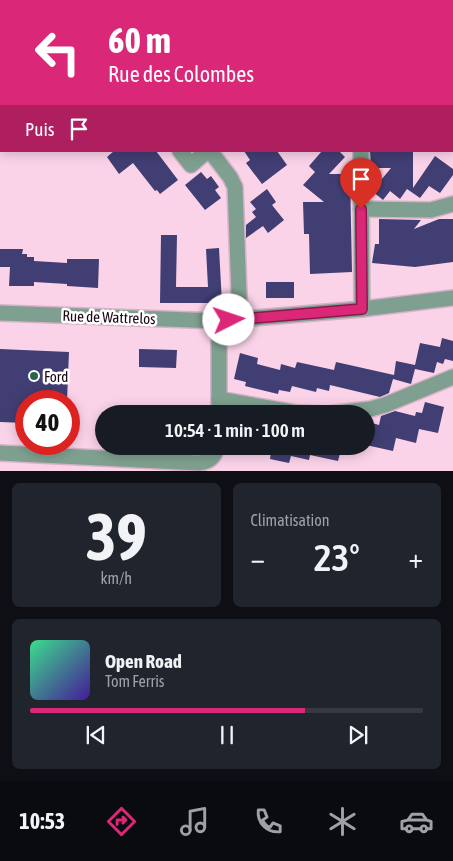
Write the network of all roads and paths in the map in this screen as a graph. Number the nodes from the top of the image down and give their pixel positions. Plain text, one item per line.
1 (181, 152) edge
2 (208, 152) edge
3 (210, 152) edge
4 (361, 152) edge
5 (453, 204) edge
6 (361, 209) junction
7 (453, 298) edge
8 (362, 309) junction
9 (0, 313) edge
10 (240, 320) junction
11 (219, 321) junction
12 (453, 376) edge
13 (219, 405) edge
14 (375, 408) edge
15 (0, 453) edge
16 (213, 455) edge

1 - 2 street
3 - 10 street
4 - 6 street
5 - 6 street
6 - 8 street
7 - 8 street, Rue de Wattrelos
8 - 10 street, Rue de Wattrelos
9 - 11 street, Rue de Wattrelos
10 - 11 street, Rue de Wattrelos
11 - 13 street
12 - 14 street
15 - 16 street

